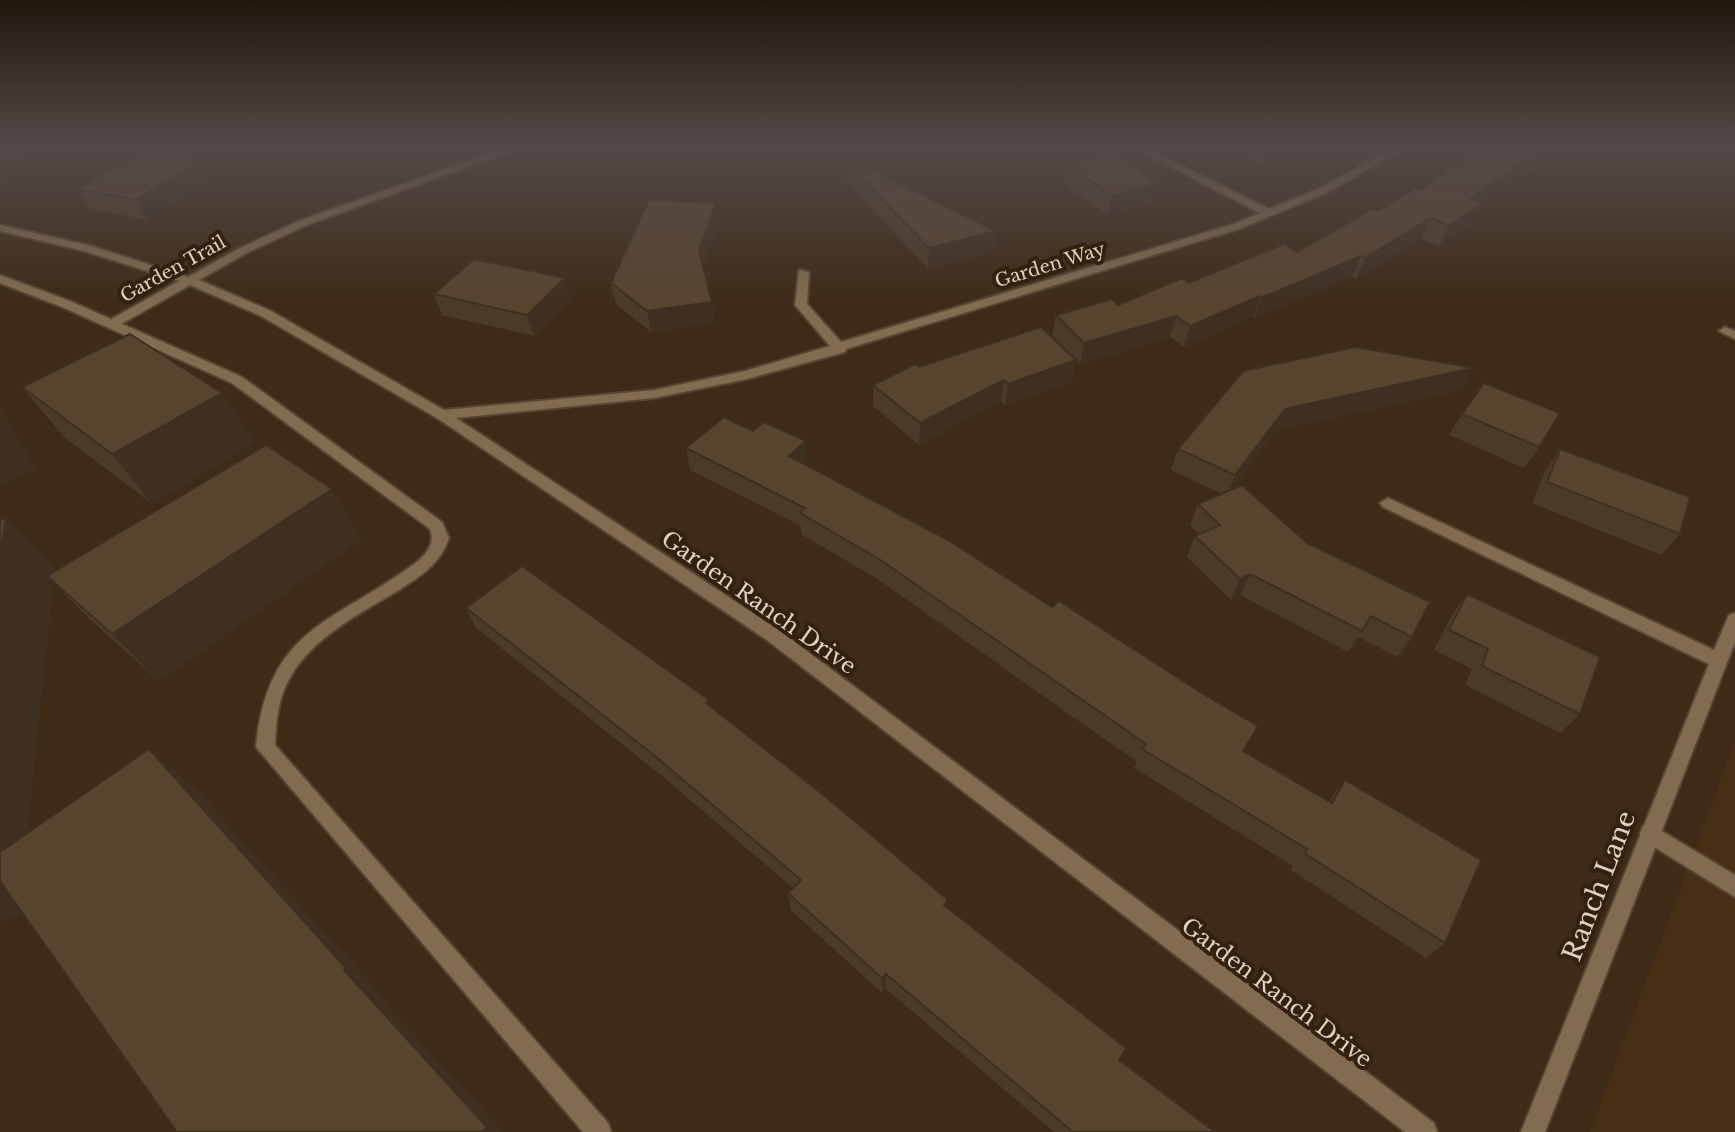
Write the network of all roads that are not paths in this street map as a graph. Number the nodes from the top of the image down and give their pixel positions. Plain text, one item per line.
1 (371, 199) edge
2 (1240, 199) edge
3 (1304, 199) edge
4 (1270, 214) junction
5 (0, 228) edge
6 (803, 272) dead end
7 (0, 279) edge
8 (190, 281) junction
9 (112, 324) junction
10 (840, 349) junction
11 (442, 415) junction
12 (1388, 503) dead end
13 (1735, 620) edge
14 (1718, 660) junction
15 (1650, 833) junction
16 (1735, 887) edge
17 (599, 1132) edge
18 (1425, 1132) edge
19 (1533, 1132) edge

1 - 8 street, Garden Trail
2 - 4 street
3 - 4 street, Garden Way
4 - 10 street, Garden Way
5 - 8 street, Garden Ranch Drive
6 - 10 street
7 - 9 street
8 - 9 street, Garden Trail
8 - 11 street, Garden Ranch Drive
9 - 17 street
10 - 11 street, Garden Way
11 - 18 street, Garden Ranch Drive
12 - 14 street
13 - 14 street, Ranch Lane
14 - 15 street, Ranch Lane
15 - 16 street
15 - 19 street, Ranch Lane

